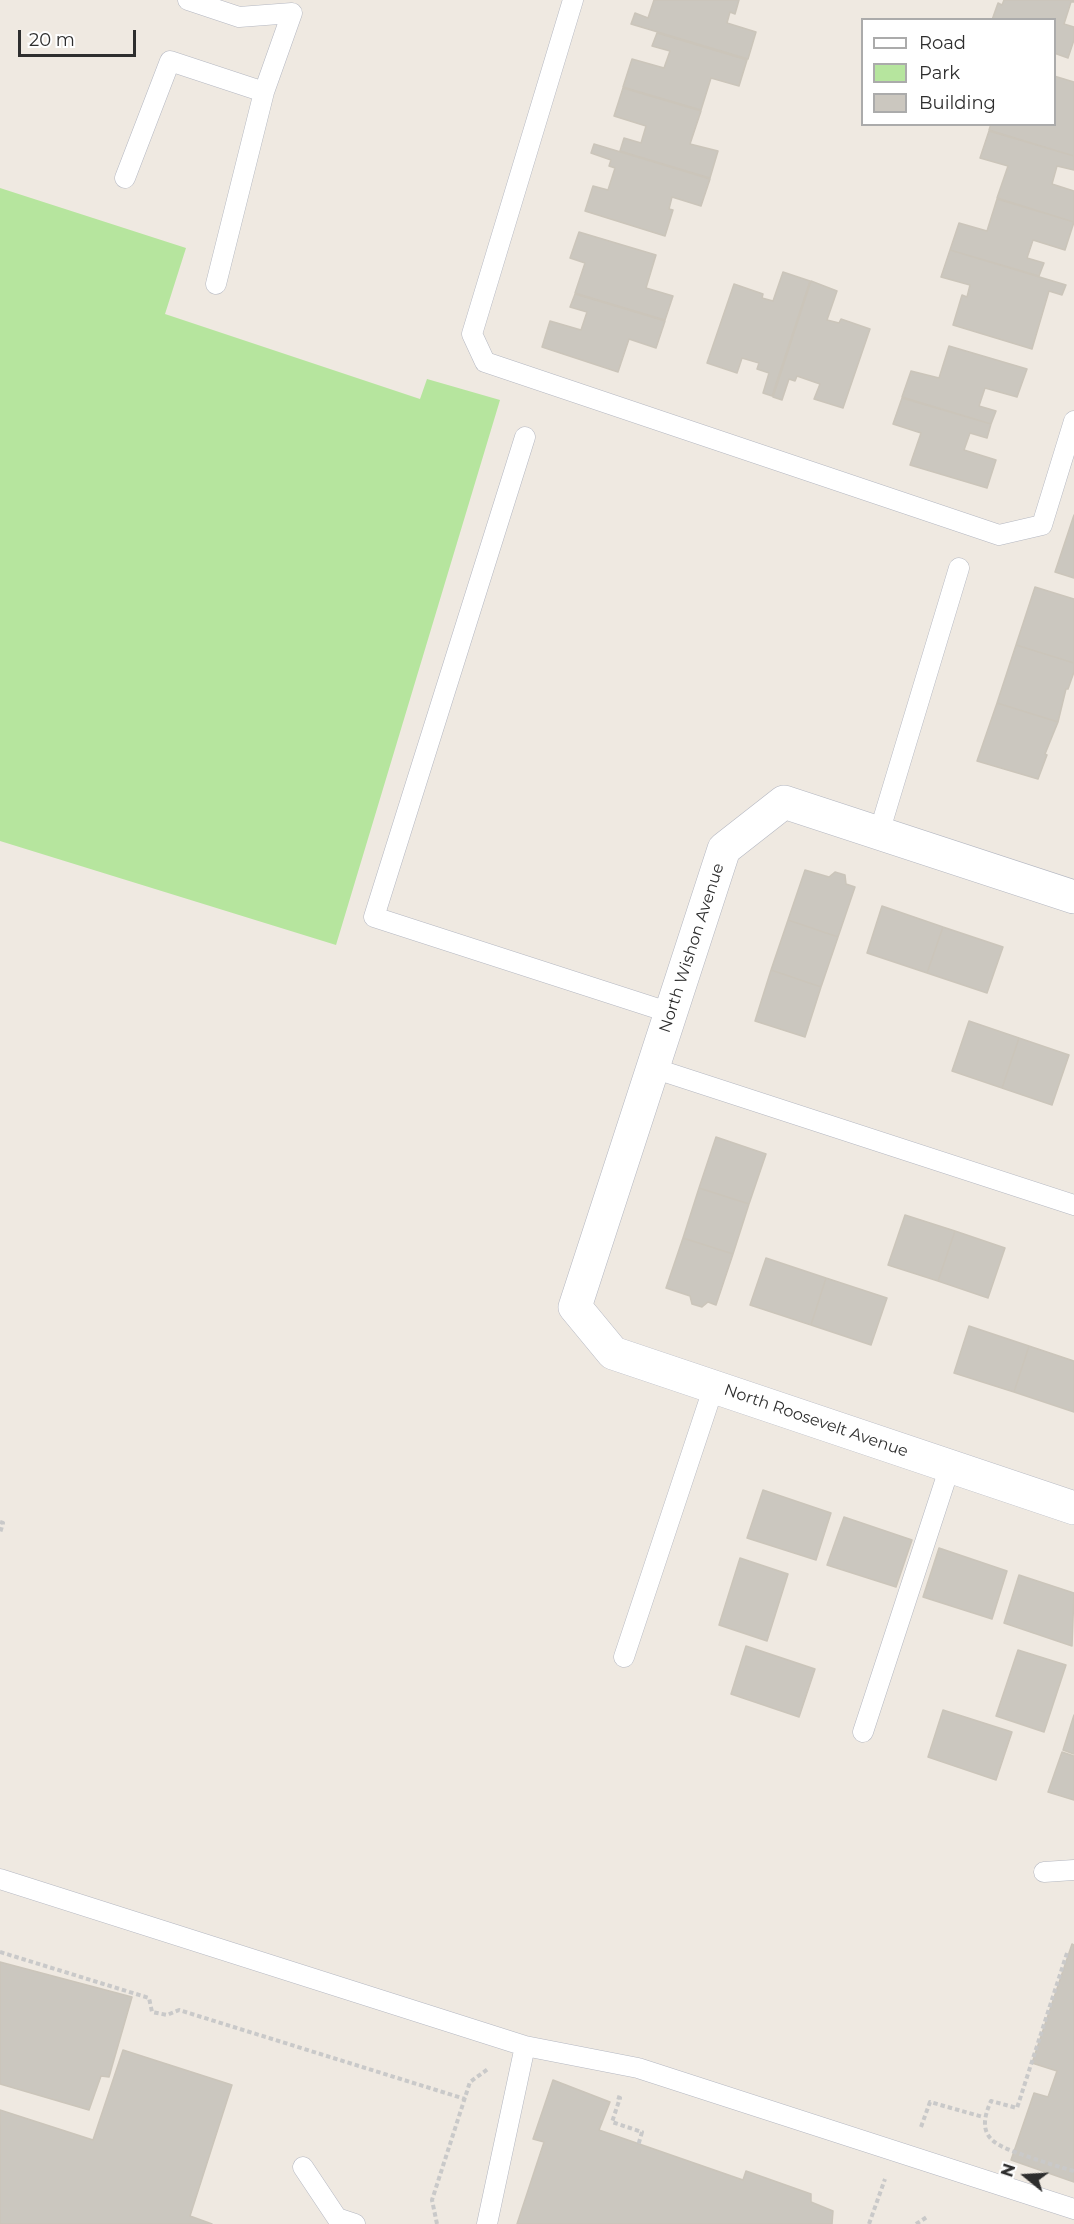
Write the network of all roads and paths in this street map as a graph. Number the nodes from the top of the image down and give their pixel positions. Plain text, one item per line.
1 (188, 0) edge
2 (275, 0) edge
3 (573, 0) edge
4 (294, 6) edge
5 (264, 92) junction
6 (125, 178) dead end
7 (216, 284) dead end
8 (1074, 421) edge
9 (525, 437) dead end
10 (959, 568) dead end
11 (879, 833) junction
12 (1074, 897) edge
13 (671, 1013) junction
14 (653, 1068) junction
15 (1074, 1205) edge
16 (575, 1307) joint
17 (714, 1386) junction
18 (950, 1466) junction
19 (1074, 1508) edge
20 (0, 1522) edge
21 (0, 1533) edge
22 (624, 1658) dead end
23 (863, 1732) dead end
24 (1074, 1870) edge
25 (1044, 1872) dead end
26 (0, 1879) edge
27 (0, 1952) edge
28 (1067, 1953) dead end
29 (525, 2046) junction
30 (465, 2099) dead end
31 (303, 2167) dead end
32 (1074, 2172) edge
33 (1074, 2209) edge
34 (927, 2217) dead end
35 (356, 2224) edge
36 (487, 2224) edge
37 (916, 2224) edge

1 - 4 lane
2 - 4 lane
3 - 8 lane
4 - 5 lane
5 - 6 lane
5 - 7 lane
9 - 13 lane
10 - 11 lane
11 - 12 street, North Wishon Avenue
11 - 13 street, North Wishon Avenue
13 - 14 street, North Wishon Avenue
14 - 15 lane
14 - 16 street, North Wishon Avenue
16 - 17 street, North Roosevelt Avenue
17 - 18 street, North Roosevelt Avenue
17 - 22 lane
18 - 19 street, North Roosevelt Avenue
18 - 23 lane
20 - 21 path
24 - 25 lane
26 - 29 lane
27 - 30 path
28 - 32 path
29 - 33 lane
29 - 36 lane
31 - 35 lane
34 - 37 path

